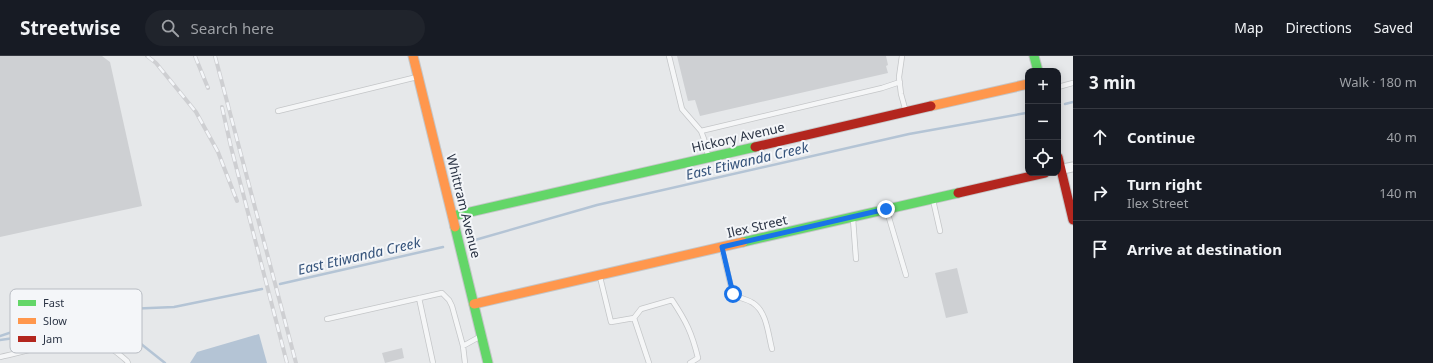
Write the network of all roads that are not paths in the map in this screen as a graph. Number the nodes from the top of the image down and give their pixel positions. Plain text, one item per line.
1 (413, 56) edge
2 (669, 56) edge
3 (902, 56) edge
4 (1034, 56) edge
5 (1037, 68) edge
6 (418, 77) junction
7 (900, 82) junction
8 (1073, 83) edge
9 (1025, 85) edge
10 (1061, 86) edge
11 (278, 111) dead end
12 (906, 112) junction
13 (701, 131) junction
14 (708, 157) junction
15 (1073, 167) edge
16 (1061, 170) edge
17 (1061, 174) edge
18 (1032, 176) edge
19 (932, 199) junction
20 (886, 209) junction
21 (453, 216) junction
22 (852, 217) junction
23 (1073, 220) edge
24 (940, 231) dead end
25 (722, 247) junction
26 (856, 259) dead end
27 (599, 275) junction
28 (906, 275) dead end
29 (419, 298) junction
30 (474, 304) junction
31 (634, 318) junction
32 (327, 319) dead end
33 (482, 336) junction
34 (463, 346) junction
35 (772, 349) dead end
36 (19, 353) edge
37 (118, 353) edge
38 (0, 357) edge
39 (128, 363) edge
40 (433, 363) edge
41 (465, 363) edge
42 (488, 363) edge
43 (649, 363) edge
44 (690, 363) edge

1 - 6 street, Whittram Avenue
2 - 13 lane
3 - 7 lane
4 - 5 street
6 - 11 lane
6 - 21 street, Whittram Avenue
7 - 12 lane
7 - 13 lane
8 - 10 lane
9 - 12 street, Hickory Avenue
12 - 14 street, Hickory Avenue
13 - 14 lane
14 - 21 street, Hickory Avenue
15 - 16 street
17 - 23 street
18 - 19 street, Ilex Street
19 - 20 street, Ilex Street
19 - 24 lane
20 - 22 street, Ilex Street
20 - 28 lane
21 - 30 street, Whittram Avenue
22 - 25 street, Ilex Street
22 - 26 lane
25 - 27 street, Ilex Street
25 - 35 lane
27 - 30 street, Ilex Street
27 - 31 lane
29 - 32 lane
29 - 34 lane
29 - 40 lane
30 - 33 street, Whittram Avenue
31 - 43 lane
31 - 44 lane
33 - 34 lane
33 - 42 street, Whittram Avenue
34 - 41 lane
36 - 38 lane
37 - 39 lane

